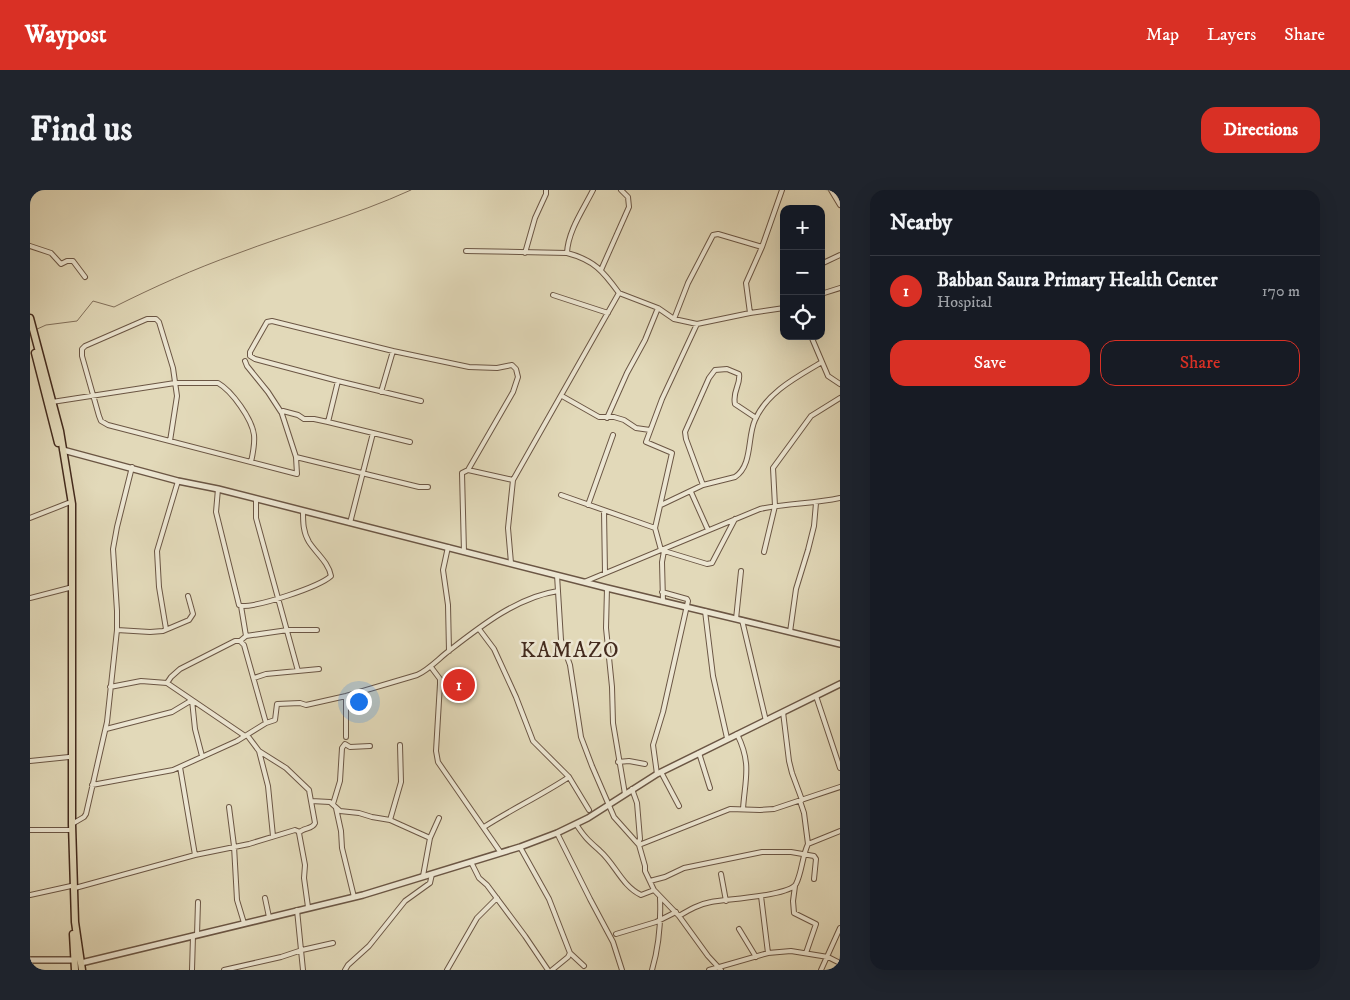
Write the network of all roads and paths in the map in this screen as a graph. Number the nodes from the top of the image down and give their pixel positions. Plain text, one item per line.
1 (546, 190) edge
2 (593, 190) edge
3 (621, 190) edge
4 (782, 190) edge
5 (831, 190) edge
6 (840, 205) edge
7 (30, 246) edge
8 (762, 247) junction
9 (466, 251) dead end
10 (525, 253) junction
11 (567, 253) junction
12 (840, 255) edge
13 (825, 262) edge
14 (601, 270) junction
15 (85, 277) dead end
16 (840, 288) edge
17 (619, 293) junction
18 (825, 293) edge
19 (553, 295) dead end
20 (658, 308) junction
21 (780, 309) edge
22 (608, 313) junction
23 (750, 313) junction
24 (30, 318) edge
25 (674, 319) junction
26 (697, 324) junction
27 (30, 335) edge
28 (813, 340) edge
29 (393, 351) junction
30 (245, 361) dead end
31 (822, 362) junction
32 (338, 382) junction
33 (175, 383) junction
34 (840, 384) edge
35 (381, 392) junction
36 (93, 395) junction
37 (562, 396) junction
38 (840, 398) edge
39 (420, 401) dead end
40 (52, 402) junction
41 (282, 412) junction
42 (607, 418) junction
43 (756, 418) junction
44 (328, 422) junction
45 (650, 430) junction
46 (373, 434) junction
47 (613, 435) dead end
48 (170, 441) junction
49 (410, 442) dead end
50 (63, 450) junction
51 (296, 457) junction
52 (251, 462) junction
53 (132, 467) junction
54 (468, 470) junction
55 (362, 473) junction
56 (513, 480) junction
57 (178, 481) junction
58 (703, 485) junction
59 (428, 487) dead end
60 (218, 489) junction
61 (691, 492) junction
62 (561, 495) dead end
63 (256, 499) junction
64 (839, 499) edge
65 (68, 503) junction
66 (816, 503) junction
67 (588, 505) junction
68 (660, 505) junction
69 (775, 506) junction
70 (840, 506) edge
71 (303, 511) junction
72 (604, 511) junction
73 (30, 518) edge
74 (735, 519) junction
75 (350, 523) junction
76 (655, 528) junction
77 (708, 530) junction
78 (448, 547) junction
79 (663, 550) junction
80 (464, 552) junction
81 (764, 552) dead end
82 (511, 563) junction
83 (740, 571) dead end
84 (604, 573) junction
85 (557, 575) junction
86 (584, 582) junction
87 (69, 588) junction
88 (606, 588) junction
89 (558, 591) junction
90 (662, 592) junction
91 (188, 596) dead end
92 (30, 598) edge
93 (278, 598) junction
94 (663, 601) junction
95 (241, 606) junction
96 (687, 606) junction
97 (705, 611) junction
98 (739, 620) junction
99 (166, 629) junction
100 (479, 629) junction
101 (117, 630) junction
102 (288, 630) junction
103 (317, 630) dead end
104 (790, 632) junction
105 (246, 636) junction
106 (240, 641) junction
107 (840, 644) edge
108 (449, 651) junction
109 (431, 667) junction
110 (319, 669) dead end
111 (298, 670) junction
112 (254, 678) junction
113 (167, 683) junction
114 (840, 684) edge
115 (110, 687) junction
116 (346, 696) junction
117 (816, 696) junction
118 (192, 700) junction
119 (783, 712) junction
120 (766, 721) junction
121 (266, 723) junction
122 (106, 730) junction
123 (737, 734) junction
124 (246, 736) junction
125 (346, 737) dead end
126 (727, 738) junction
127 (71, 743) junction
128 (400, 745) dead end
129 (370, 746) dead end
130 (259, 751) junction
131 (699, 753) junction
132 (202, 756) junction
133 (69, 757) junction
134 (30, 761) edge
135 (618, 762) junction
136 (645, 764) dead end
137 (180, 767) junction
138 (840, 768) edge
139 (659, 773) junction
140 (569, 777) junction
141 (92, 785) junction
142 (840, 787) edge
143 (710, 788) dead end
144 (632, 789) junction
145 (625, 794) junction
146 (801, 800) junction
147 (311, 801) junction
148 (609, 804) junction
149 (334, 806) junction
150 (679, 806) dead end
151 (229, 807) dead end
152 (743, 809) junction
153 (590, 810) dead end
154 (439, 818) dead end
155 (390, 820) junction
156 (576, 824) junction
157 (71, 827) junction
158 (484, 827) junction
159 (30, 830) edge
160 (300, 832) junction
161 (840, 832) edge
162 (557, 833) junction
163 (273, 836) junction
164 (430, 838) junction
165 (638, 844) junction
166 (808, 844) junction
167 (234, 846) junction
168 (520, 847) junction
169 (501, 853) junction
170 (803, 854) junction
171 (195, 855) junction
172 (471, 862) junction
173 (432, 874) junction
174 (721, 874) dead end
175 (423, 876) junction
176 (814, 879) dead end
177 (650, 881) junction
178 (795, 886) junction
179 (73, 887) junction
180 (654, 890) junction
181 (30, 895) edge
182 (761, 896) junction
183 (354, 897) junction
184 (265, 898) dead end
185 (497, 898) junction
186 (660, 898) junction
187 (726, 901) junction
188 (198, 902) dead end
189 (308, 907) junction
190 (297, 910) junction
191 (678, 914) junction
192 (269, 917) junction
193 (661, 919) junction
194 (244, 923) junction
195 (739, 929) dead end
196 (840, 930) edge
197 (616, 934) dead end
198 (195, 935) junction
199 (333, 943) dead end
200 (301, 950) junction
201 (570, 953) junction
202 (768, 953) junction
203 (806, 953) junction
204 (756, 957) junction
205 (828, 957) junction
206 (30, 960) edge
207 (840, 963) edge
208 (79, 965) edge
209 (584, 966) dead end
210 (720, 969) edge
211 (75, 970) edge
212 (192, 970) edge
213 (224, 970) edge
214 (303, 970) edge
215 (346, 970) edge
216 (447, 970) edge
217 (548, 970) edge
218 (552, 970) edge
219 (622, 970) edge
220 (652, 970) edge
221 (708, 970) edge
222 (821, 970) edge

1 - 10 street
2 - 11 street
3 - 14 street
4 - 8 street
5 - 6 street
7 - 15 street
8 - 23 street
8 - 25 street
9 - 10 street
10 - 11 street
11 - 14 street
12 - 13 street
14 - 17 street
16 - 18 street
17 - 20 street
17 - 22 street
19 - 22 street
20 - 25 street
20 - 42 street
21 - 23 street
22 - 37 street
23 - 26 street
24 - 40 main road
25 - 26 street
26 - 45 street
27 - 65 main road
28 - 31 street
29 - 32 street
29 - 35 street
29 - 54 street
30 - 41 street
31 - 34 street
31 - 43 street
32 - 35 street
32 - 44 street
33 - 36 street
33 - 36 street
33 - 48 street
33 - 52 street
35 - 39 street
36 - 40 street
36 - 48 street
37 - 42 street
37 - 56 street
38 - 69 street
40 - 50 main road
41 - 44 street
41 - 51 street
42 - 45 street
43 - 58 street
43 - 58 street
44 - 46 street
45 - 68 street
46 - 49 street
46 - 55 street
47 - 67 street
48 - 52 street
50 - 53 street
50 - 127 main road
51 - 52 street
51 - 55 street
53 - 57 street
53 - 101 street
54 - 56 street
54 - 80 street
55 - 59 street
55 - 75 street
56 - 82 street
57 - 60 street
57 - 99 street
58 - 61 street
60 - 63 street
60 - 95 street
61 - 68 street
61 - 77 street
62 - 67 street
63 - 71 street
63 - 93 street
64 - 66 street
64 - 70 street
65 - 73 street
65 - 87 main road
66 - 69 street
66 - 104 street
67 - 72 street
68 - 76 street
69 - 74 street
69 - 81 street
71 - 75 street
71 - 93 street
72 - 76 street
72 - 84 street
74 - 77 street
74 - 79 street
75 - 78 street
76 - 79 street
77 - 79 street
78 - 80 street
78 - 108 street
79 - 84 street
79 - 90 street
80 - 82 street
82 - 85 street
83 - 98 street
84 - 86 street
85 - 86 street
85 - 89 street
86 - 88 street
87 - 92 street
87 - 127 main road
88 - 94 street
88 - 135 street
89 - 100 street
89 - 148 street
90 - 94 street
90 - 96 street
91 - 99 street
93 - 95 street
93 - 102 street
94 - 96 street
95 - 105 street
96 - 97 street
96 - 139 street
97 - 98 street
97 - 126 street
98 - 104 street
98 - 120 street
99 - 101 street
100 - 108 street
100 - 140 street
101 - 115 street
102 - 103 street
102 - 105 street
102 - 111 street
104 - 107 street
105 - 106 street
106 - 112 street
106 - 113 street
108 - 109 street
109 - 116 street
109 - 158 street
110 - 111 street
111 - 112 street
112 - 121 street
113 - 115 street
113 - 118 street
114 - 117 street
115 - 122 street
116 - 121 street
116 - 125 street
117 - 119 street
117 - 138 street
118 - 122 street
118 - 124 street
118 - 132 street
119 - 120 street
119 - 146 street
120 - 123 street
121 - 124 street
122 - 141 street
123 - 126 street
123 - 152 street
124 - 130 street
124 - 132 street
126 - 131 street
127 - 133 main road
127 - 157 main road
128 - 155 street
129 - 149 street
130 - 147 street
130 - 163 street
131 - 139 street
131 - 143 street
132 - 137 street
133 - 134 street
133 - 157 main road
135 - 136 street
135 - 145 street
137 - 141 street
137 - 171 street
139 - 144 street
139 - 150 street
140 - 153 street
140 - 158 street
141 - 157 street
142 - 146 street
144 - 145 street
144 - 165 street
145 - 148 street
146 - 152 street
146 - 166 street
147 - 149 street
147 - 160 street
148 - 156 street
148 - 165 street
149 - 155 street
149 - 183 street
151 - 167 street
152 - 165 street
154 - 164 street
155 - 164 street
156 - 162 street
156 - 180 street
157 - 159 street
157 - 179 main road
158 - 169 street
160 - 163 street
160 - 189 street
161 - 166 street
162 - 168 street
162 - 219 street
163 - 167 street
164 - 175 street
165 - 177 street
166 - 170 street
167 - 171 street
167 - 194 street
168 - 169 street
168 - 201 street
169 - 172 street
170 - 176 street
170 - 177 street
170 - 178 street
171 - 179 street
172 - 173 street
172 - 185 street
173 - 175 street
173 - 215 street
174 - 187 street
175 - 183 street
177 - 180 street
178 - 182 street
178 - 203 street
179 - 181 street
179 - 208 main road
180 - 186 street
182 - 187 street
182 - 202 street
183 - 189 street
184 - 192 street
185 - 216 street
185 - 217 street
186 - 191 street
186 - 193 street
187 - 191 street
188 - 198 street
189 - 190 street
190 - 192 street
190 - 200 street
191 - 193 street
191 - 210 street
192 - 194 street
193 - 197 street
193 - 220 street
194 - 198 street
195 - 204 street
196 - 205 street
198 - 208 street
198 - 212 street
199 - 200 street
200 - 213 street
200 - 214 street
201 - 209 street
201 - 218 street
202 - 203 street
202 - 204 street
203 - 205 street
204 - 210 street
205 - 207 street
205 - 222 street
206 - 208 street
208 - 211 main road
210 - 221 street

